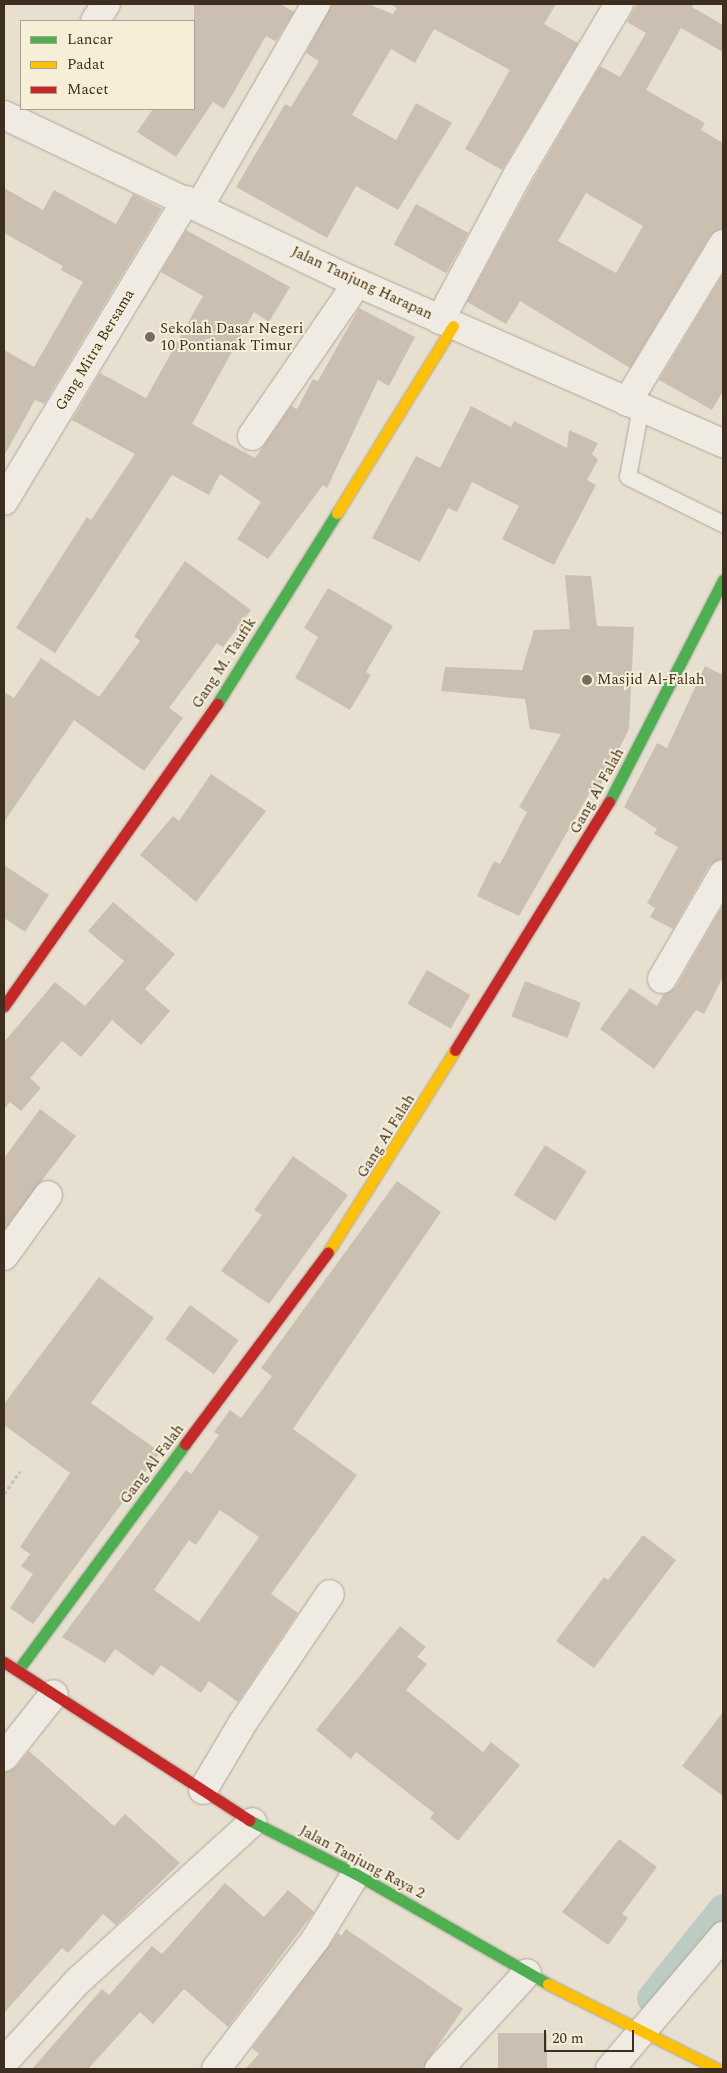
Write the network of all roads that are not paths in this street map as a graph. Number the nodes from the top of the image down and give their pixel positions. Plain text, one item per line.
1 (106, 4) edge
2 (316, 4) edge
3 (619, 4) edge
4 (95, 20) edge
5 (23, 116) edge
6 (193, 203) junction
7 (723, 244) edge
8 (357, 283) junction
9 (447, 323) junction
10 (634, 405) junction
11 (252, 436) dead end
12 (723, 443) edge
13 (4, 501) edge
14 (723, 524) edge
15 (723, 580) edge
16 (723, 874) edge
17 (662, 979) dead end
18 (4, 1006) edge
19 (48, 1195) dead end
20 (4, 1256) edge
21 (330, 1594) dead end
22 (4, 1662) edge
23 (18, 1670) junction
24 (54, 1694) junction
25 (4, 1757) edge
26 (203, 1790) junction
27 (253, 1822) junction
28 (356, 1874) junction
29 (723, 1936) edge
30 (527, 1972) junction
31 (644, 2034) junction
32 (4, 2062) edge
33 (216, 2069) edge
34 (439, 2069) edge
35 (610, 2069) edge
36 (718, 2069) edge

1 - 4 street
2 - 6 street, Gang Mitra Bersama
3 - 9 street
5 - 6 street, Jalan Tanjung Harapan
6 - 8 street, Jalan Tanjung Harapan
6 - 13 street, Gang Mitra Bersama
7 - 10 street
8 - 9 street, Jalan Tanjung Harapan
8 - 11 street
9 - 10 street, Jalan Tanjung Harapan
9 - 18 street, Gang M. Taufik
10 - 12 street, Jalan Tanjung Harapan
10 - 14 lane
15 - 23 street, Gang Al Falah
16 - 17 street
19 - 20 street
21 - 26 street
22 - 23 street, Jalan Tanjung Raya 2
23 - 24 street, Jalan Tanjung Raya 2
24 - 25 street
24 - 26 street, Jalan Tanjung Raya 2
26 - 27 street, Jalan Tanjung Raya 2
27 - 28 street, Jalan Tanjung Raya 2
27 - 32 street
28 - 30 street, Jalan Tanjung Raya 2
28 - 33 street
29 - 31 street
30 - 31 street, Jalan Tanjung Raya 2
30 - 34 street
31 - 35 street
31 - 36 street, Jalan Tanjung Raya 2

